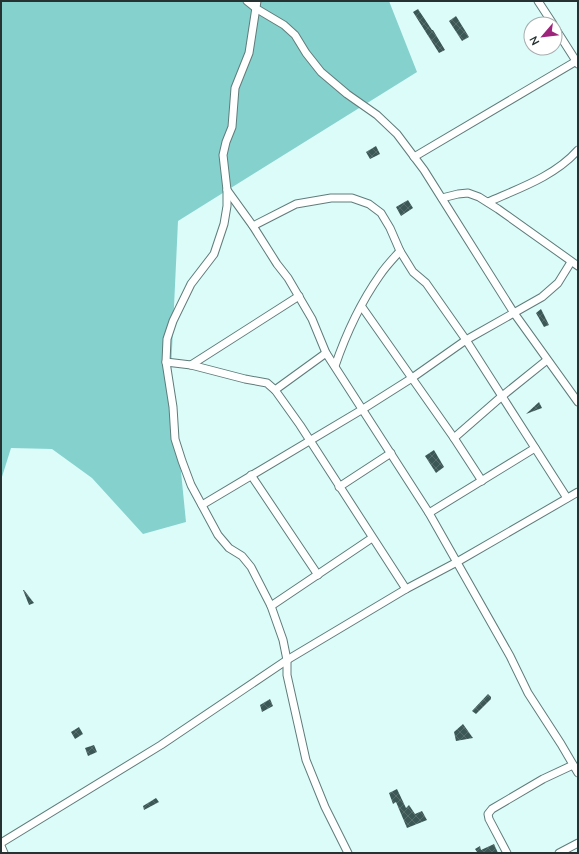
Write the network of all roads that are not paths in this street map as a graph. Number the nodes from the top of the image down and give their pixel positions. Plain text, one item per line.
1 (247, 1) edge
2 (258, 1) edge
3 (538, 1) edge
4 (257, 10) junction
5 (548, 16) edge
6 (563, 40) edge
7 (577, 62) edge
8 (578, 150) edge
9 (414, 157) junction
10 (227, 190) junction
11 (442, 198) junction
12 (488, 202) junction
13 (253, 226) junction
14 (400, 251) junction
15 (571, 262) junction
16 (578, 266) edge
17 (299, 296) junction
18 (362, 307) junction
19 (514, 313) junction
20 (466, 340) junction
21 (326, 353) junction
22 (547, 360) junction
23 (166, 362) junction
24 (191, 365) junction
25 (335, 366) junction
26 (412, 378) junction
27 (275, 390) junction
28 (501, 397) junction
29 (578, 402) edge
30 (363, 409) junction
31 (454, 438) junction
32 (309, 440) junction
33 (535, 448) junction
34 (391, 453) junction
35 (251, 475) junction
36 (482, 481) junction
37 (339, 487) junction
38 (578, 492) edge
39 (567, 498) junction
40 (202, 505) junction
41 (429, 513) junction
42 (372, 538) junction
43 (457, 562) junction
44 (318, 575) junction
45 (406, 590) junction
46 (271, 606) junction
47 (287, 660) junction
48 (573, 765) junction
49 (578, 773) edge
50 (578, 843) edge
51 (1, 844) edge
52 (4, 853) edge
53 (348, 853) edge
54 (507, 853) edge
55 (559, 853) edge

1 - 4 street
2 - 4 street
3 - 5 street
4 - 9 street
4 - 10 street
6 - 7 street
7 - 9 street
8 - 12 street
9 - 11 street
10 - 13 street
10 - 23 street
11 - 12 street
11 - 19 street
12 - 15 street
13 - 14 street
13 - 17 street
14 - 18 street
14 - 20 street
15 - 16 street
15 - 19 street
17 - 21 street
17 - 24 street
18 - 25 street
18 - 26 street
19 - 20 street
19 - 22 street
20 - 26 street
20 - 28 street
21 - 25 street
21 - 27 street
22 - 28 street
22 - 29 street
23 - 24 street
23 - 40 street
24 - 27 street
25 - 30 street
26 - 30 street
26 - 31 street
27 - 32 street
28 - 31 street
28 - 33 street
30 - 32 street
30 - 34 street
31 - 36 street
32 - 35 street
32 - 37 street
33 - 36 street
33 - 39 street
34 - 37 street
34 - 41 street
35 - 40 street
35 - 44 street
36 - 41 street
37 - 42 street
38 - 39 street
39 - 43 street
40 - 46 street
41 - 43 street
42 - 44 street
42 - 45 street
43 - 45 street
43 - 48 street
44 - 46 street
45 - 47 street
46 - 47 street
47 - 51 street
47 - 53 street
48 - 49 street
48 - 54 street
50 - 55 street
51 - 52 street

